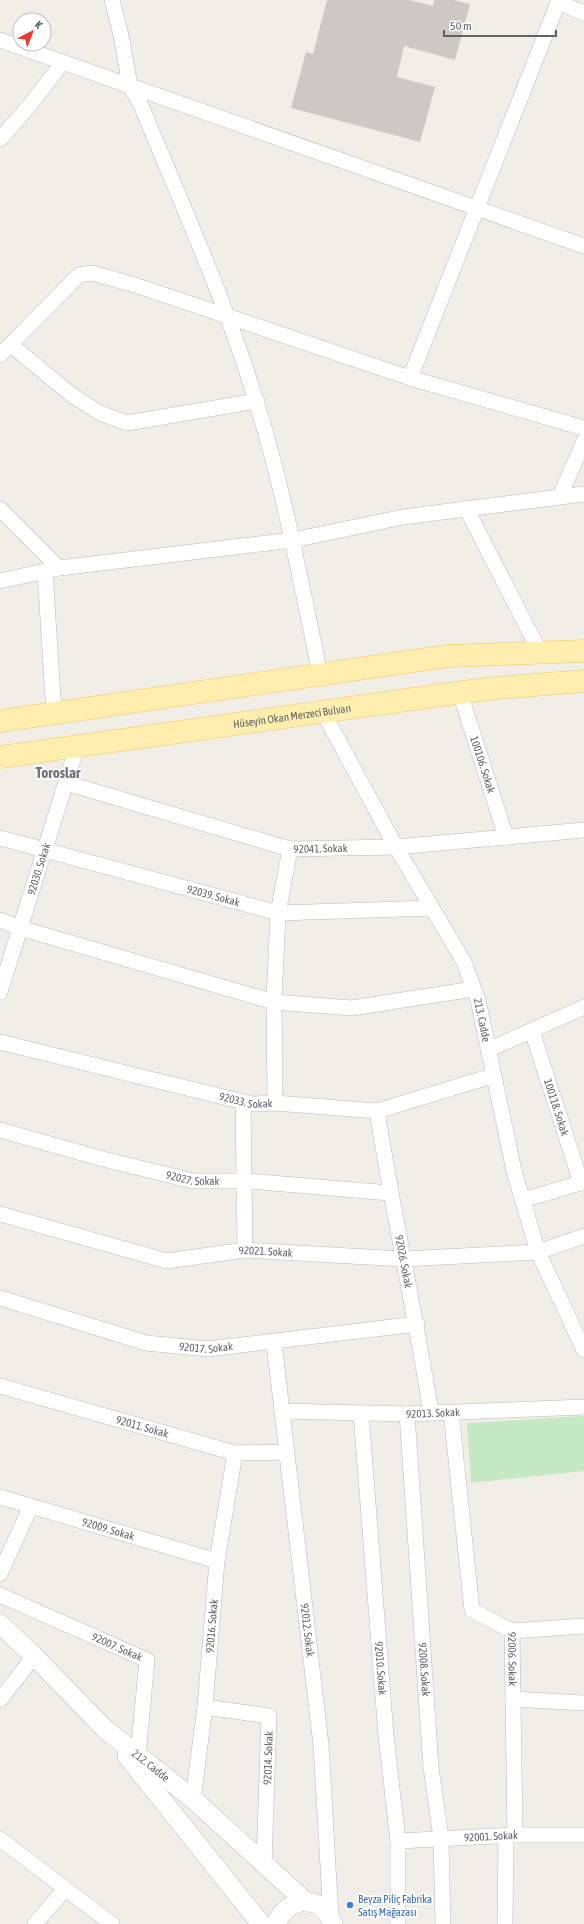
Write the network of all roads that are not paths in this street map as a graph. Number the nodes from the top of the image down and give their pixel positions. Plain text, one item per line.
1 (112, 0) edge
2 (558, 1) edge
3 (584, 12) edge
4 (0, 40) edge
5 (63, 62) junction
6 (130, 86) junction
7 (0, 139) edge
8 (477, 209) junction
9 (584, 246) edge
10 (227, 316) junction
11 (5, 350) edge
12 (410, 378) junction
13 (256, 401) junction
14 (584, 428) edge
15 (584, 441) edge
16 (584, 494) edge
17 (560, 496) junction
18 (466, 508) junction
19 (0, 509) edge
20 (293, 540) junction
21 (52, 569) junction
22 (0, 581) edge
23 (584, 651) edge
24 (540, 652) junction
25 (320, 674) junction
26 (584, 681) edge
27 (460, 693) junction
28 (323, 712) junction
29 (54, 713) junction
30 (0, 721) edge
31 (77, 747) junction
32 (0, 757) edge
33 (66, 783) junction
34 (584, 830) edge
35 (506, 837) junction
36 (0, 838) edge
37 (396, 847) junction
38 (290, 849) junction
39 (45, 851) junction
40 (432, 908) junction
41 (278, 913) junction
42 (0, 920) edge
43 (20, 928) junction
44 (473, 989) junction
45 (0, 992) edge
46 (274, 1002) junction
47 (584, 1007) edge
48 (532, 1031) junction
49 (0, 1042) edge
50 (488, 1050) junction
51 (492, 1076) junction
52 (243, 1102) junction
53 (275, 1104) junction
54 (377, 1111) junction
55 (0, 1130) edge
56 (244, 1181) junction
57 (583, 1182) edge
58 (390, 1193) junction
59 (523, 1200) junction
60 (0, 1214) edge
61 (584, 1236) edge
62 (245, 1250) junction
63 (538, 1252) junction
64 (403, 1259) junction
65 (0, 1298) edge
66 (417, 1324) junction
67 (580, 1333) edge
68 (274, 1343) junction
69 (584, 1350) edge
70 (0, 1386) edge
71 (584, 1407) edge
72 (282, 1411) junction
73 (451, 1412) junction
74 (361, 1413) junction
75 (431, 1413) junction
76 (407, 1414) junction
77 (287, 1452) junction
78 (235, 1453) junction
79 (0, 1497) edge
80 (31, 1506) junction
81 (217, 1561) junction
82 (0, 1574) edge
83 (0, 1595) edge
84 (0, 1624) edge
85 (584, 1626) edge
86 (512, 1631) junction
87 (34, 1656) junction
88 (513, 1699) junction
89 (0, 1700) edge
90 (584, 1703) edge
91 (205, 1707) junction
92 (105, 1729) junction
93 (138, 1755) junction
94 (193, 1799) junction
95 (584, 1835) edge
96 (510, 1836) junction
97 (441, 1838) junction
98 (0, 1839) edge
99 (398, 1841) junction
100 (264, 1864) junction
101 (65, 1889) junction
102 (306, 1902) junction
103 (335, 1922) edge
104 (35, 1924) edge
105 (112, 1924) edge
106 (261, 1924) edge
107 (276, 1924) edge
108 (398, 1924) edge
109 (443, 1924) edge
110 (505, 1924) edge

1 - 6 street
2 - 3 street
2 - 8 street
4 - 5 street
5 - 6 street
5 - 7 street
6 - 8 street
6 - 10 street
8 - 9 street
8 - 12 street
10 - 11 street
10 - 12 street
10 - 13 street
11 - 13 street
12 - 14 street
13 - 20 street
15 - 17 street
16 - 17 street
17 - 18 street
18 - 20 street
18 - 24 street
19 - 21 street
20 - 21 street
20 - 25 street
21 - 22 street
21 - 29 street
23 - 24 main road
24 - 25 main road
25 - 29 main road
26 - 27 main road, Hüseyin Okan Merzeci Bulvarı
27 - 28 main road, Hüseyin Okan Merzeci Bulvarı
27 - 35 street, 100106. Sokak
28 - 31 main road, Hüseyin Okan Merzeci Bulvarı
28 - 37 street, 213. Cadde
29 - 30 main road
31 - 32 main road, Hüseyin Okan Merzeci Bulvarı
31 - 33 street, 92030. Sokak
33 - 38 street, 92041. Sokak
33 - 39 street, 92030. Sokak
34 - 35 street, 92041. Sokak
35 - 37 street, 92041. Sokak
36 - 39 street, 92039. Sokak
37 - 38 street, 92041. Sokak
37 - 40 street, 213. Cadde
38 - 41 street
39 - 41 street, 92039. Sokak
39 - 43 street, 92030. Sokak
40 - 41 street, 92039. Sokak
40 - 44 street, 213. Cadde
41 - 46 street
42 - 43 street
43 - 45 street, 92030. Sokak
43 - 46 street
44 - 46 street
44 - 50 street, 213. Cadde
46 - 53 street
47 - 48 street
48 - 50 street
48 - 57 street, 100118. Sokak
49 - 52 street, 92033. Sokak
50 - 51 street, 213. Cadde
51 - 54 street, 92033. Sokak
51 - 59 street, 213. Cadde
52 - 53 street, 92033. Sokak
52 - 56 street
53 - 54 street, 92033. Sokak
54 - 58 street, 92026. Sokak
55 - 56 street, 92027. Sokak
56 - 58 street, 92027. Sokak
56 - 62 street
57 - 59 street
58 - 64 street, 92026. Sokak
59 - 63 street, 213. Cadde
60 - 62 street, 92021. Sokak
61 - 63 street, 92021. Sokak
62 - 64 street, 92021. Sokak
63 - 64 street, 92021. Sokak
63 - 67 street, 213. Cadde
64 - 66 street, 92026. Sokak
65 - 68 street, 92017. Sokak
66 - 68 street, 92017. Sokak
66 - 75 street, 92026. Sokak
67 - 69 street, 213. Cadde
68 - 72 street, 92012. Sokak
70 - 78 street, 92011. Sokak
71 - 73 street, 92013. Sokak
72 - 74 street, 92013. Sokak
72 - 77 street, 92012. Sokak
73 - 75 street, 92013. Sokak
73 - 86 street, 92006. Sokak
74 - 76 street, 92013. Sokak
74 - 99 street, 92010. Sokak
75 - 76 street, 92013. Sokak
76 - 97 street, 92008. Sokak
77 - 78 street, 92011. Sokak
77 - 103 street, 92012. Sokak
78 - 81 street, 92016. Sokak
79 - 80 street, 92009. Sokak
80 - 81 street, 92009. Sokak
80 - 82 street
81 - 91 street, 92016. Sokak
83 - 93 street, 92007. Sokak
84 - 87 street, 212. Cadde
85 - 86 street
86 - 88 street, 92006. Sokak
87 - 89 street
87 - 92 street, 212. Cadde
88 - 90 street
88 - 96 street, 92006. Sokak
91 - 94 street, 92016. Sokak
91 - 100 street, 92014. Sokak
92 - 93 street, 212. Cadde
92 - 106 street
93 - 94 street, 212. Cadde
94 - 100 street, 212. Cadde
95 - 96 street, 92001. Sokak
96 - 97 street, 92001. Sokak
96 - 110 street, 92006. Sokak
97 - 99 street, 92001. Sokak
97 - 109 street, 92008. Sokak
98 - 101 street
99 - 108 street, 92010. Sokak
100 - 102 street, 212. Cadde
101 - 104 street
101 - 105 street
102 - 103 street
102 - 107 street

